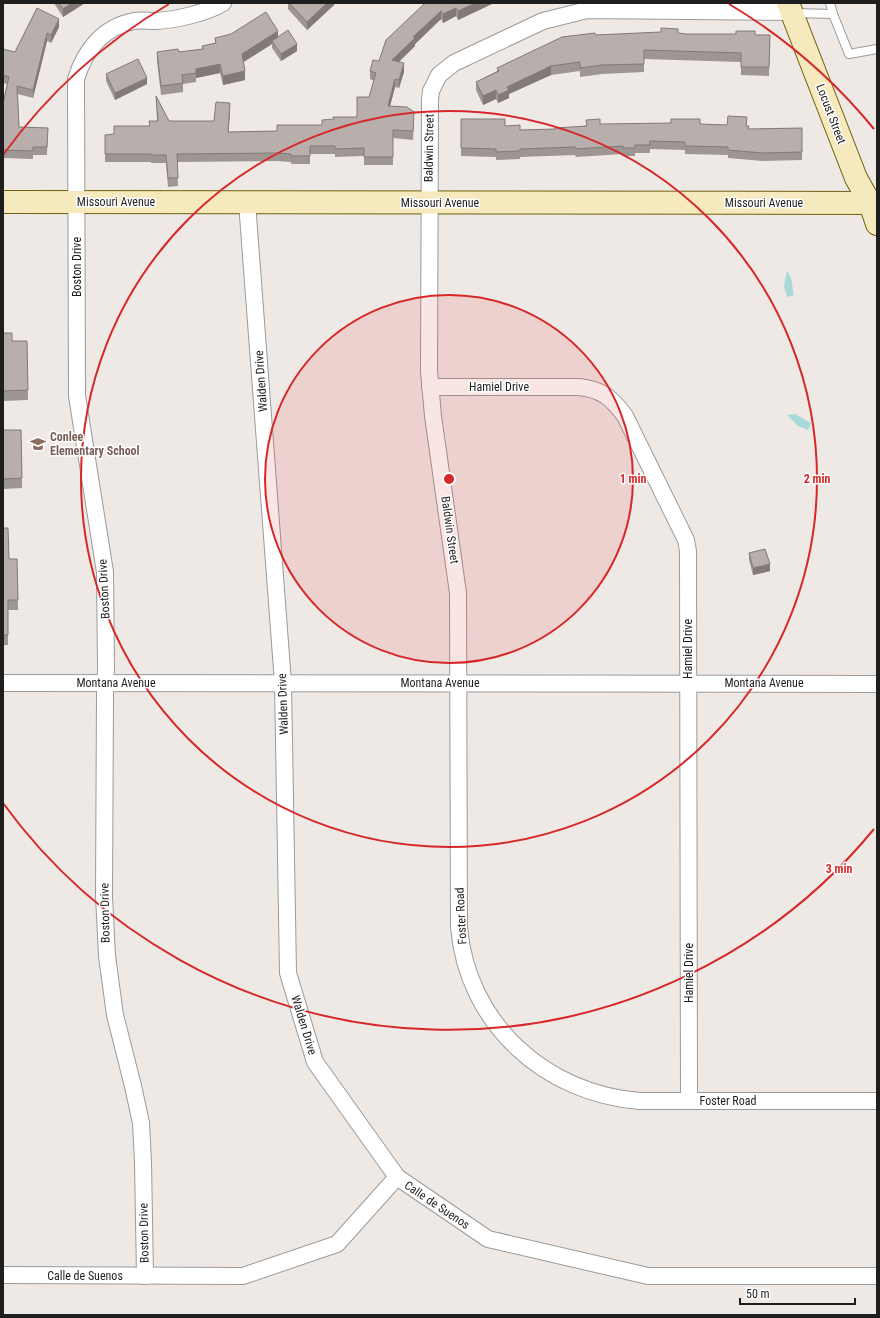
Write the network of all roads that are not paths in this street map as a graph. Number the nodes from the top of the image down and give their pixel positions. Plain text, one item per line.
1 (224, 3) edge
2 (830, 3) edge
3 (789, 8) edge
4 (833, 14) junction
5 (877, 49) edge
6 (3, 202) edge
7 (77, 202) junction
8 (247, 202) junction
9 (874, 203) edge
10 (428, 204) junction
11 (877, 224) edge
12 (430, 387) junction
13 (3, 683) edge
14 (106, 683) junction
15 (283, 683) junction
16 (458, 683) junction
17 (688, 683) junction
18 (877, 684) edge
19 (689, 1101) junction
20 (877, 1101) edge
21 (397, 1177) junction
22 (3, 1275) edge
23 (145, 1276) junction
24 (877, 1276) edge

1 - 7 street, Boston Drive
2 - 4 lane
3 - 4 lane
3 - 9 main road, Locust Street
3 - 10 street, Baldwin Street
4 - 5 lane
6 - 7 main road, Missouri Avenue
7 - 8 main road, Missouri Avenue
7 - 14 street, Boston Drive
8 - 10 main road, Missouri Avenue
8 - 15 street, Walden Drive
9 - 10 main road, Missouri Avenue
9 - 11 main road, Locust Street
10 - 12 street, Baldwin Street
12 - 16 street, Baldwin Street
12 - 17 street, Hamiel Drive
13 - 14 street, Montana Avenue
14 - 15 street, Montana Avenue
14 - 23 street, Boston Drive
15 - 16 street, Montana Avenue
15 - 21 street, Walden Drive
16 - 17 street, Montana Avenue
16 - 19 street, Foster Road
17 - 18 street, Montana Avenue
17 - 19 street, Hamiel Drive
19 - 20 street, Foster Road
21 - 23 street, Calle de Suenos
21 - 24 street, Calle de Suenos
22 - 23 street, Calle de Suenos

